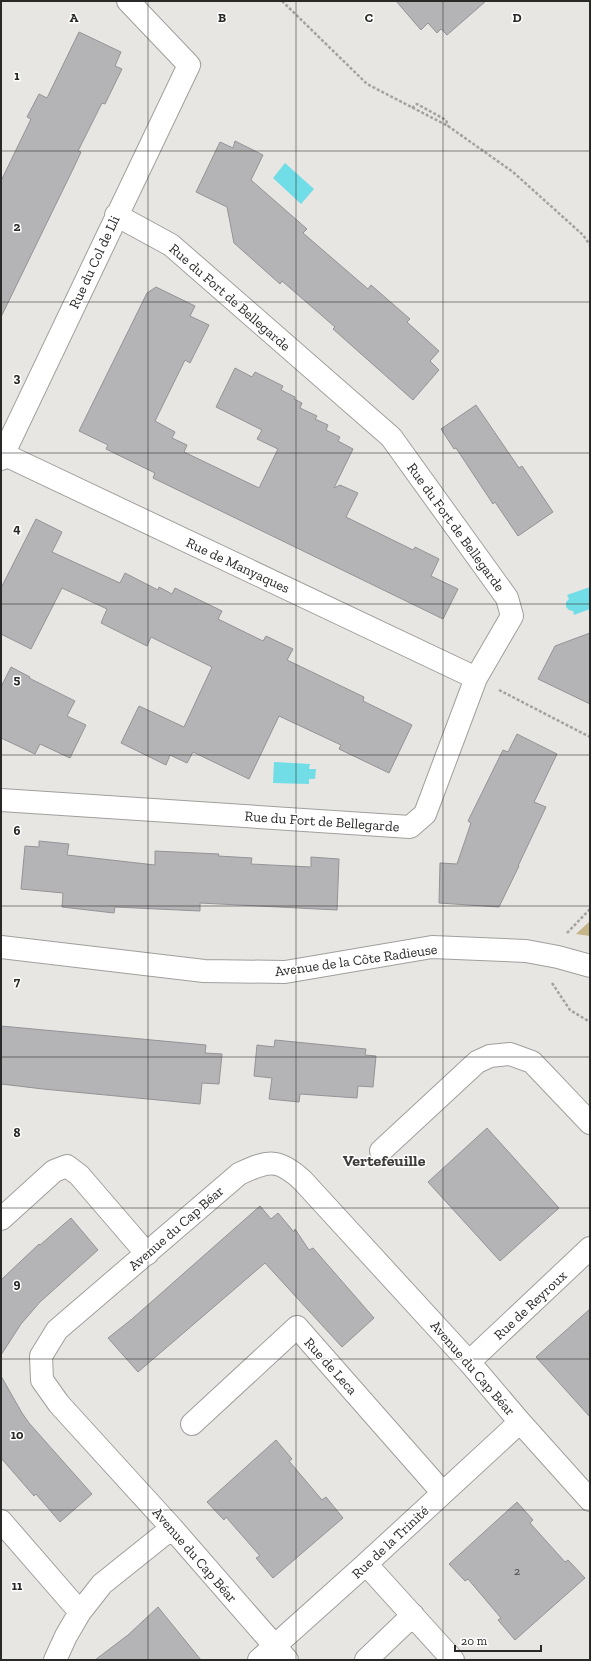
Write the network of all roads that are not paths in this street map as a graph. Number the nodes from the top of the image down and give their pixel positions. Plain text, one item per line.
1 (128, 1) edge
2 (116, 215) junction
3 (2, 455) edge
4 (476, 678) junction
5 (1, 800) edge
6 (1, 947) edge
7 (590, 966) edge
8 (590, 1123) edge
9 (381, 1151) dead end
10 (1, 1219) edge
11 (590, 1248) edge
12 (147, 1254) junction
13 (470, 1362) junction
14 (520, 1422) junction
15 (192, 1424) dead end
16 (443, 1493) junction
17 (590, 1500) edge
18 (1, 1521) edge
19 (172, 1528) junction
20 (366, 1564) junction
21 (80, 1612) junction
22 (413, 1615) junction
23 (273, 1655) edge
24 (55, 1660) edge
25 (366, 1660) edge
26 (453, 1660) edge

1 - 2 street, Rue du Col de Lli
2 - 3 street, Rue du Col de Lli
2 - 4 street, Rue du Fort de Bellegarde
3 - 4 street, Rue de Manyaques
4 - 5 street, Rue du Fort de Bellegarde
6 - 7 street, Avenue de la Côte Radieuse
8 - 9 street
10 - 12 street
11 - 13 street, Rue de Reyroux
12 - 13 street, Avenue du Cap Béar
12 - 19 street, Avenue du Cap Béar
13 - 14 street, Avenue du Cap Béar
14 - 16 street, Rue de la Trinité
14 - 17 street, Avenue du Cap Béar
15 - 16 street, Rue de Leca
16 - 20 street, Rue de la Trinité
18 - 21 street
19 - 21 street
19 - 23 street, Avenue du Cap Béar
20 - 22 street
20 - 23 street, Rue de la Trinité
21 - 24 street
22 - 25 street
22 - 26 street

